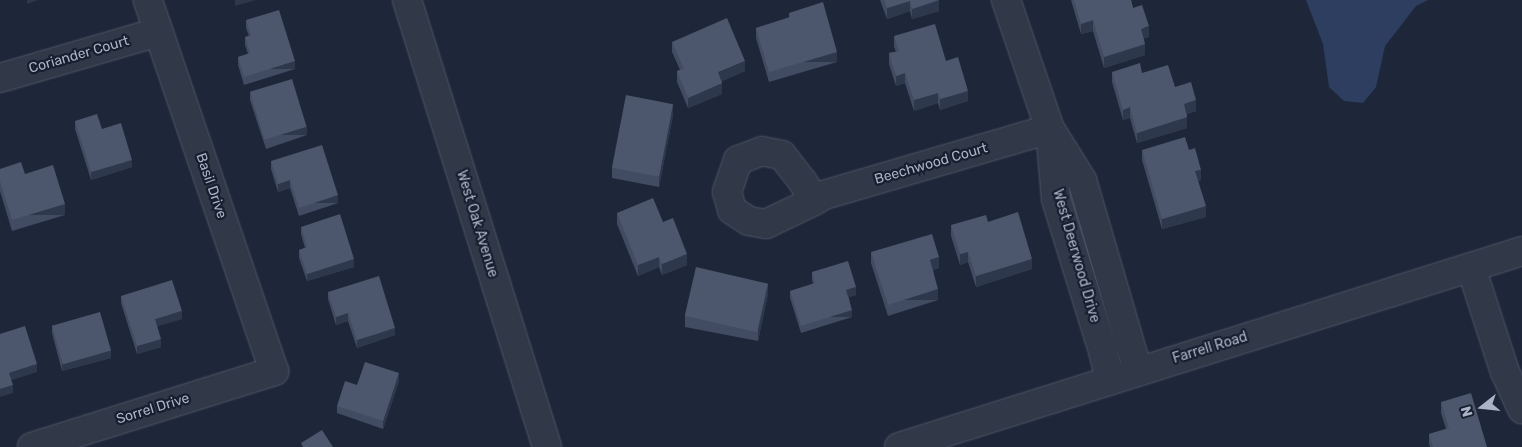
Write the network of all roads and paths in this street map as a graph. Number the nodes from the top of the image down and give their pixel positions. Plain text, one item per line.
1 (148, 0) edge
2 (407, 0) edge
3 (1006, 0) edge
4 (158, 32) junction
5 (0, 78) edge
6 (1050, 129) junction
7 (814, 201) dead end
8 (1522, 251) edge
9 (1471, 267) junction
10 (274, 371) joint
11 (1138, 371) junction
12 (1110, 380) junction
13 (1522, 409) edge
14 (32, 447) edge
15 (547, 447) edge
16 (899, 447) edge

1 - 4 street, Basil Drive
2 - 15 street, West Oak Avenue
3 - 6 street, West Deerwood Drive
4 - 5 street, Coriander Court
4 - 10 street, Basil Drive
6 - 7 street, Beechwood Court
6 - 11 street, West Deerwood Drive
6 - 12 street, West Deerwood Drive
8 - 9 street, Farrell Road
9 - 11 street, Farrell Road
9 - 13 street
10 - 14 street, Sorrel Drive
11 - 12 street, Farrell Road
12 - 16 street, Farrell Road

